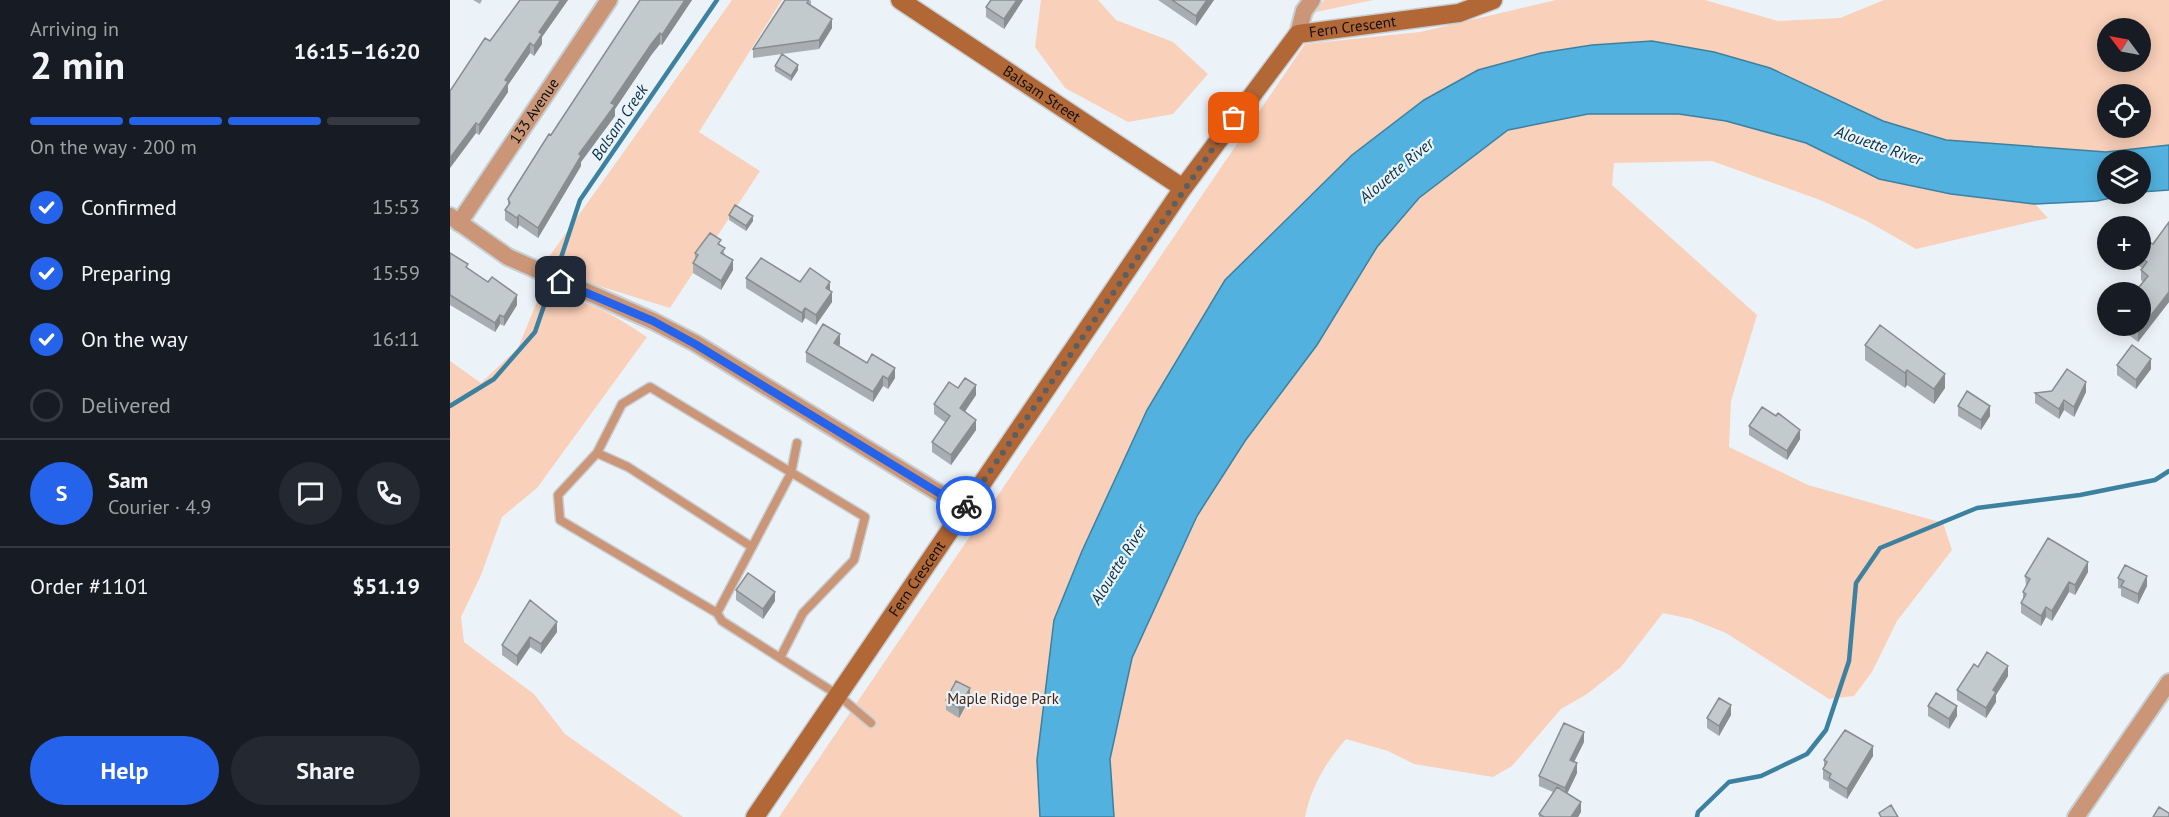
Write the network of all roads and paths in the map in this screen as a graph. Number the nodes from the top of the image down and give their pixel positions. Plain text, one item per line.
1 (609, 0) edge
2 (900, 0) edge
3 (1312, 0) edge
4 (1493, 0) edge
5 (1299, 34) junction
6 (1184, 188) junction
7 (454, 219) edge
8 (797, 443) dead end
9 (597, 453) junction
10 (791, 473) junction
11 (965, 509) junction
12 (752, 547) junction
13 (717, 613) junction
14 (780, 657) junction
15 (2169, 682) edge
16 (838, 695) junction
17 (871, 723) dead end
18 (755, 817) edge
19 (2076, 817) edge

1 - 7 street, 133 Avenue
2 - 6 street, Balsam Street
3 - 5 street
4 - 5 street, Fern Crescent
5 - 6 street, Fern Crescent
6 - 11 street, Fern Crescent
7 - 11 street
8 - 10 lane
9 - 10 lane
9 - 12 lane
9 - 13 lane
10 - 12 lane
10 - 14 lane
11 - 16 street, Fern Crescent
12 - 13 lane
13 - 14 lane
14 - 16 lane
15 - 19 street
16 - 17 lane
16 - 18 street, Fern Crescent

